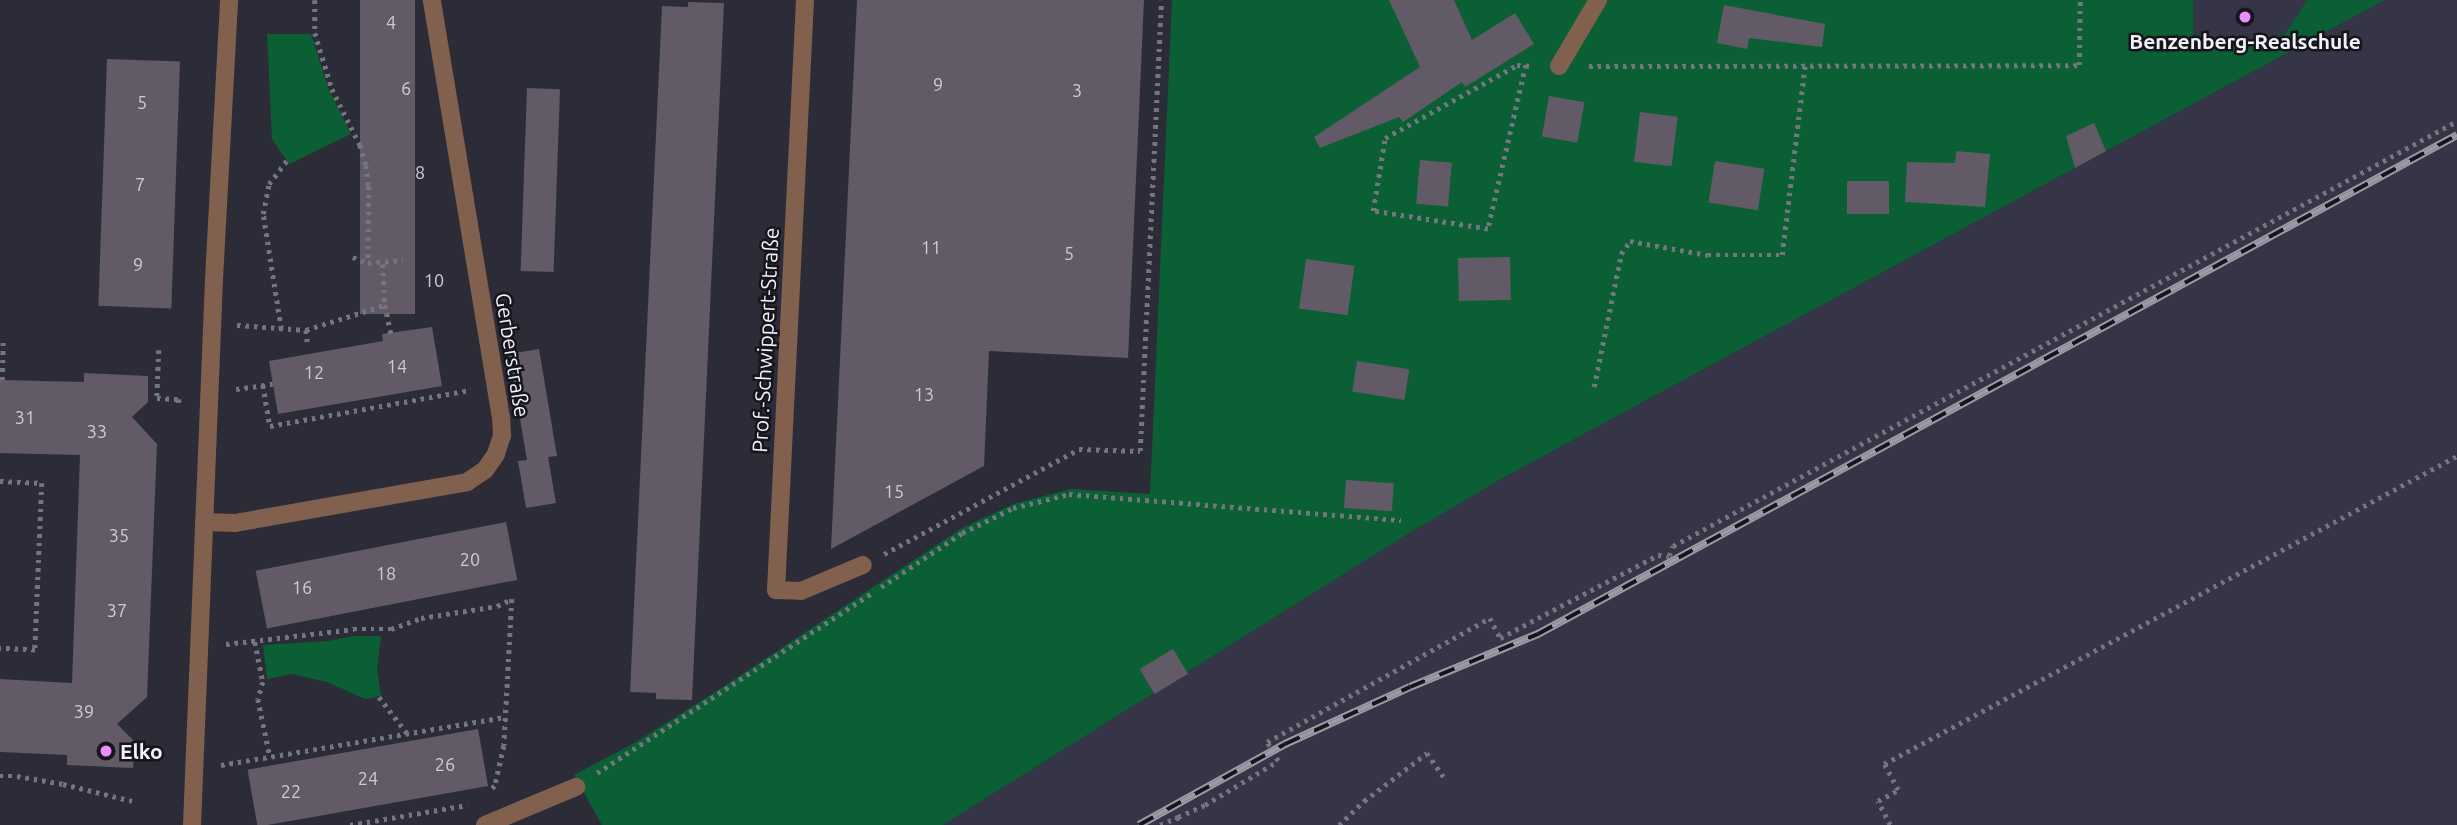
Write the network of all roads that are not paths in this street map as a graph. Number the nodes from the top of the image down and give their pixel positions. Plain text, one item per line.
1 (229, 0) edge
2 (432, 0) edge
3 (805, 0) edge
4 (1598, 0) edge
5 (1559, 66) road end
6 (204, 522) junction
7 (863, 565) road end
8 (576, 787) road end
9 (192, 825) edge
10 (485, 825) edge

1 - 6 street
2 - 6 street, Gerberstraße
3 - 7 street, Prof.-Schwippert-Straße
4 - 5 street
6 - 9 street
8 - 10 street

